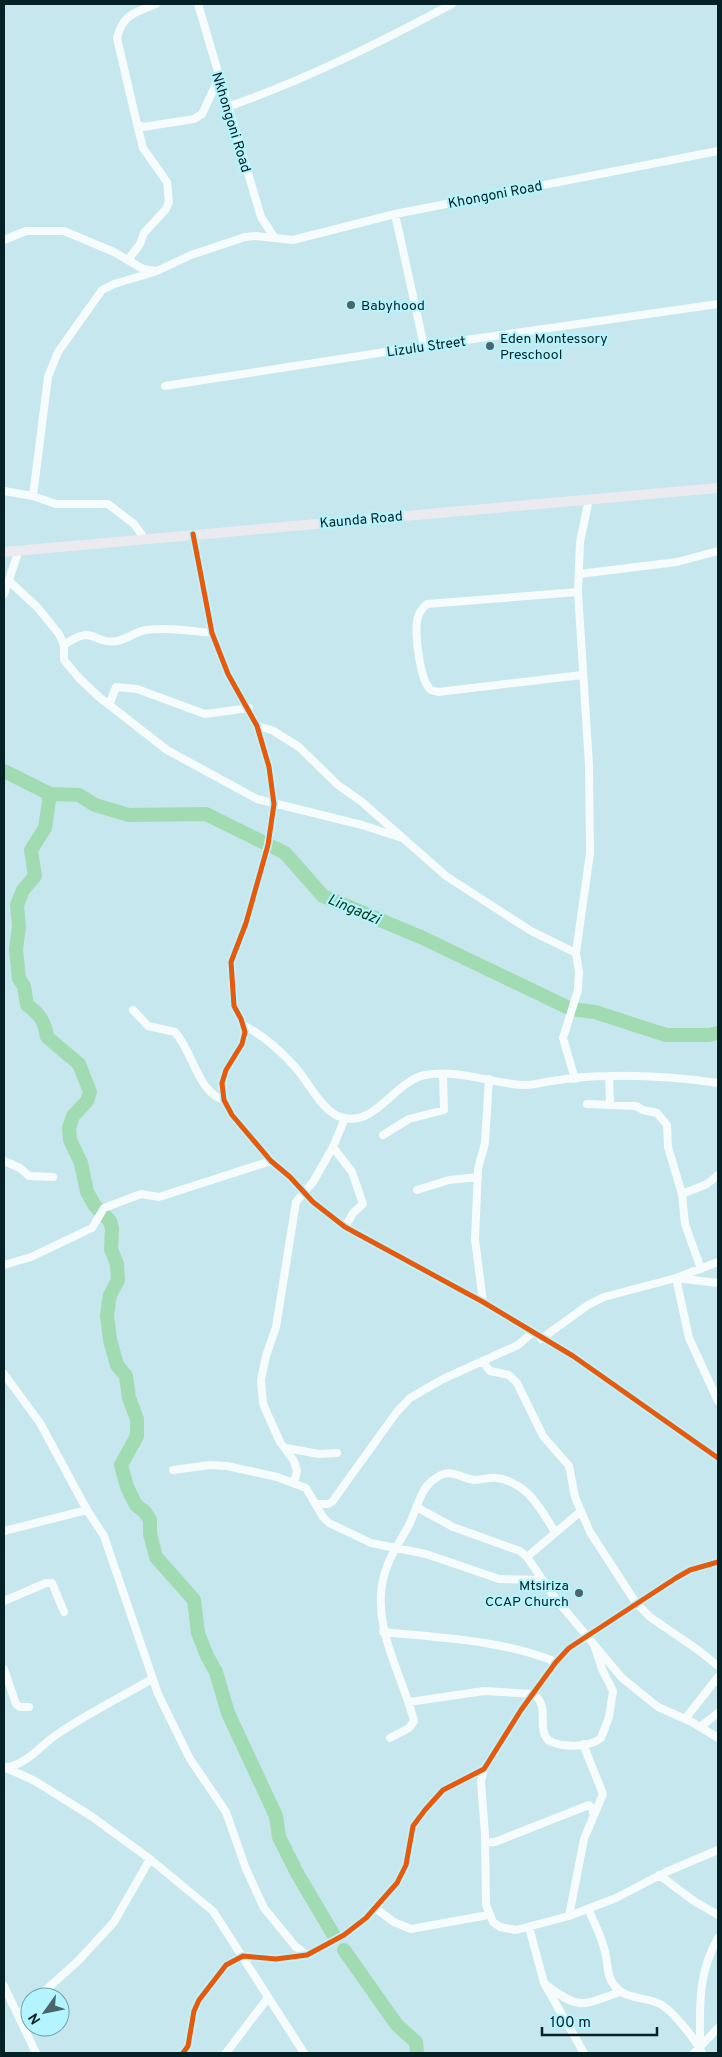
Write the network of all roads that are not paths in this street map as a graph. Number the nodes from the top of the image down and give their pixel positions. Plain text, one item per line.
1 (156, 4) edge
2 (198, 4) edge
3 (452, 4) edge
4 (219, 78) junction
5 (227, 107) junction
6 (137, 124) junction
7 (718, 151) edge
8 (395, 214) junction
9 (274, 237) junction
10 (4, 240) edge
11 (128, 260) junction
12 (157, 271) junction
13 (718, 304) edge
14 (424, 346) junction
15 (165, 386) dead end
16 (718, 488) edge
17 (4, 491) edge
18 (34, 496) junction
19 (589, 499) junction
20 (193, 534) junction
21 (141, 539) junction
22 (20, 550) junction
23 (718, 551) edge
24 (4, 552) edge
25 (579, 574) junction
26 (9, 581) junction
27 (578, 592) junction
28 (4, 594) edge
29 (212, 633) junction
30 (64, 645) junction
31 (582, 675) junction
32 (110, 705) junction
33 (249, 708) junction
34 (258, 726) junction
35 (274, 804) junction
36 (402, 838) junction
37 (576, 953) junction
38 (133, 1010) dead end
39 (243, 1025) junction
40 (443, 1074) junction
41 (609, 1076) junction
42 (489, 1079) junction
43 (575, 1079) junction
44 (718, 1083) edge
45 (224, 1100) junction
46 (587, 1104) dead end
47 (610, 1104) junction
48 (345, 1118) junction
49 (383, 1135) dead end
50 (333, 1147) junction
51 (4, 1161) edge
52 (271, 1162) junction
53 (718, 1175) edge
54 (53, 1177) dead end
55 (478, 1177) junction
56 (417, 1190) dead end
57 (302, 1192) junction
58 (682, 1194) junction
59 (345, 1227) junction
60 (718, 1262) edge
61 (4, 1265) edge
62 (701, 1269) junction
63 (676, 1278) junction
64 (718, 1283) edge
65 (484, 1302) junction
66 (532, 1333) junction
67 (541, 1339) junction
68 (482, 1361) junction
69 (4, 1374) edge
70 (718, 1401) edge
71 (286, 1448) junction
72 (337, 1453) dead end
73 (718, 1458) edge
74 (173, 1470) dead end
75 (294, 1483) junction
76 (316, 1504) junction
77 (418, 1508) junction
78 (87, 1510) junction
79 (581, 1512) junction
80 (4, 1531) edge
81 (555, 1532) junction
82 (395, 1548) junction
83 (527, 1557) junction
84 (718, 1562) edge
85 (542, 1580) junction
86 (4, 1601) edge
87 (636, 1603) junction
88 (64, 1612) dead end
89 (383, 1632) junction
90 (590, 1637) junction
91 (556, 1662) junction
92 (718, 1666) edge
93 (4, 1668) edge
94 (718, 1677) edge
95 (152, 1679) junction
96 (533, 1694) junction
97 (409, 1702) junction
98 (29, 1706) dead end
99 (718, 1712) edge
100 (685, 1719) junction
101 (700, 1727) junction
102 (390, 1738) dead end
103 (718, 1738) edge
104 (583, 1744) junction
105 (5, 1767) edge
106 (484, 1770) junction
107 (593, 1813) junction
108 (485, 1843) junction
109 (718, 1850) edge
110 (150, 1859) junction
111 (659, 1875) junction
112 (375, 1908) junction
113 (588, 1909) junction
114 (718, 1914) edge
115 (488, 1915) junction
116 (569, 1916) junction
117 (529, 1927) junction
118 (718, 1938) edge
119 (307, 1955) junction
120 (243, 1956) junction
121 (544, 1983) junction
122 (4, 1986) edge
123 (49, 1987) edge
124 (620, 1992) junction
125 (267, 1999) junction
126 (18, 2014) joint
127 (718, 2028) edge
128 (228, 2051) edge
129 (699, 2052) edge
130 (36, 2053) edge
131 (183, 2053) edge
132 (237, 2053) edge
133 (304, 2053) edge
134 (584, 2053) edge

1 - 6 street
2 - 4 street, Nkhongoni Road
3 - 5 street
4 - 5 street, Nkhongoni Road
4 - 6 street
5 - 9 street, Nkhongoni Road
6 - 11 street
7 - 8 street, Khongoni Road
8 - 9 street, Khongoni Road
8 - 14 street
9 - 12 street, Khongoni Road
10 - 11 street
11 - 12 street
12 - 18 street, Khongoni Road
13 - 14 street, Lizulu Street
14 - 15 street, Lizulu Street
16 - 19 main road, Kaunda Road
17 - 18 street
18 - 21 street
19 - 20 main road, Kaunda Road
19 - 25 street
20 - 21 main road, Kaunda Road
20 - 29 street
21 - 22 main road, Kaunda Road
22 - 24 main road, Kaunda Road
22 - 26 street
23 - 25 street
25 - 27 street
26 - 28 street
26 - 30 street
27 - 31 street
27 - 31 street
29 - 30 street
29 - 33 street
30 - 32 street
31 - 37 street
32 - 33 street
32 - 35 street
33 - 34 street
34 - 35 street
34 - 36 street
35 - 36 street
35 - 39 street
36 - 37 street
37 - 43 street
38 - 45 street
39 - 45 street
39 - 48 street
40 - 42 street
40 - 48 street
40 - 49 street
41 - 43 street
41 - 44 street
41 - 47 street
42 - 43 street
42 - 55 street
45 - 52 street
46 - 47 street
47 - 58 street
48 - 50 street
50 - 57 street
50 - 59 street
51 - 54 street
52 - 57 street
52 - 61 street
53 - 58 street
55 - 56 street
55 - 65 street
57 - 59 street
57 - 71 street
58 - 62 street
59 - 65 street
60 - 62 street
62 - 63 street
63 - 64 street
63 - 67 street
63 - 70 street
65 - 66 street
66 - 67 street
66 - 68 street
67 - 73 street
68 - 76 street
68 - 79 street
69 - 78 street
71 - 72 street
71 - 75 street
74 - 75 street
75 - 76 street
76 - 82 street
77 - 81 street
77 - 82 street
77 - 83 street
78 - 80 street
78 - 95 street
79 - 81 street
79 - 87 street
81 - 83 street
82 - 85 street
82 - 89 street
83 - 85 street
84 - 87 street
85 - 90 street
86 - 88 street
87 - 90 street
87 - 92 street
89 - 91 street
89 - 97 street
90 - 91 street
90 - 100 street
90 - 104 street
91 - 96 street
93 - 98 street
94 - 100 street
95 - 105 street
95 - 119 street
96 - 97 street
96 - 104 street
96 - 106 street
97 - 102 street
99 - 101 street
100 - 101 street
101 - 103 street
104 - 107 street
105 - 110 street
106 - 108 street
106 - 112 street
107 - 108 street
107 - 116 street
108 - 115 street
109 - 111 street
110 - 120 street
110 - 123 street
111 - 113 street
111 - 114 street
112 - 115 street
112 - 119 street
113 - 116 street
113 - 124 street
115 - 117 street
116 - 117 street
117 - 121 street
118 - 129 street
119 - 120 street
120 - 125 street
120 - 131 street
121 - 124 street
121 - 134 street
122 - 126 street
124 - 129 street
125 - 128 street
125 - 133 street
126 - 130 street
127 - 129 street
128 - 132 street

